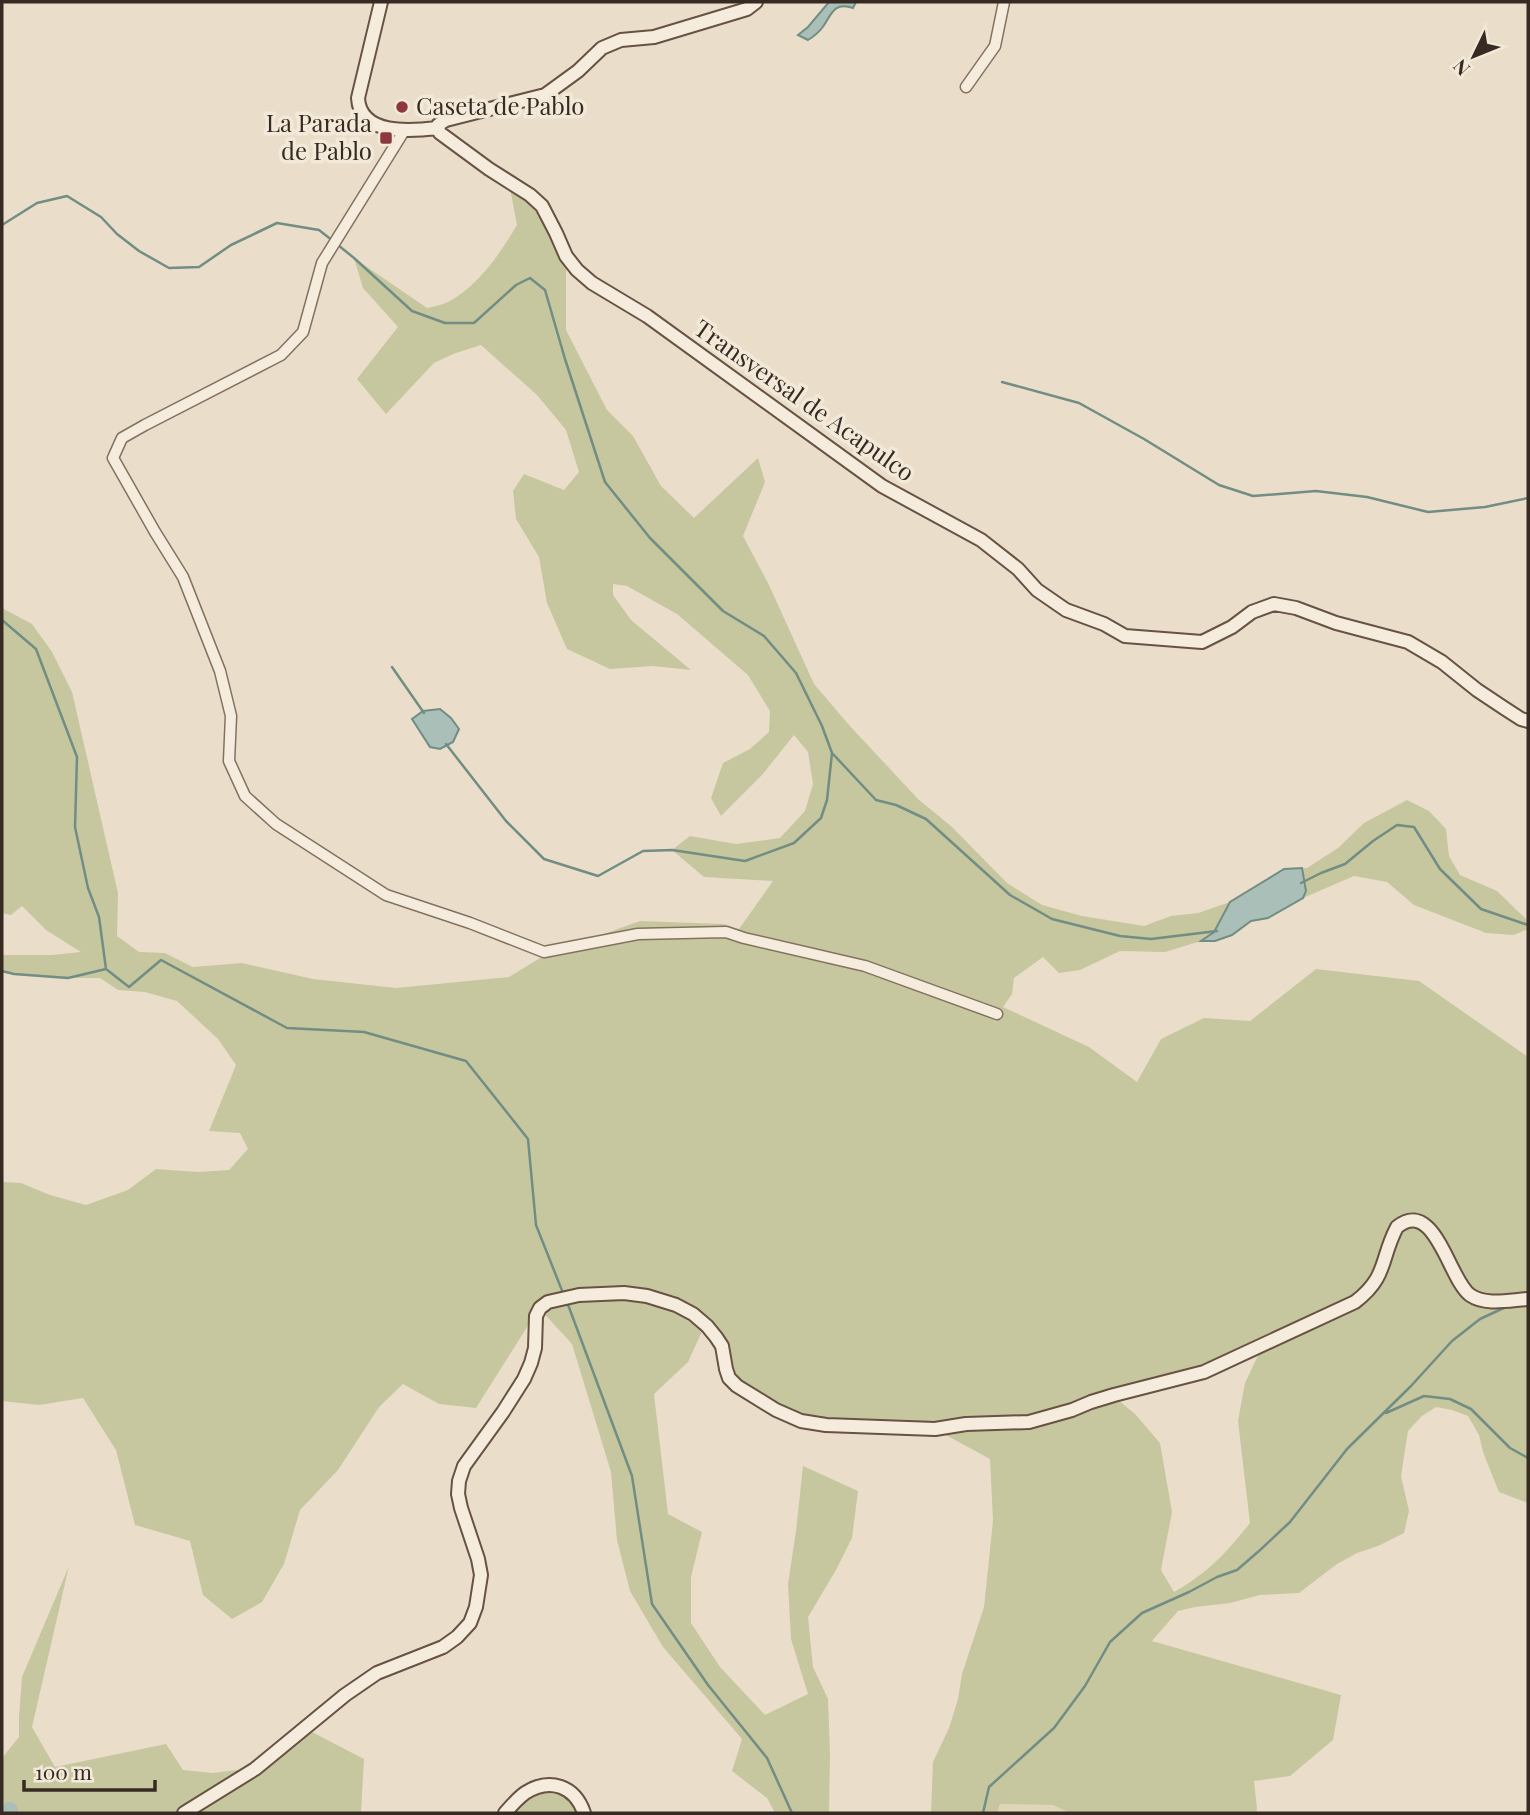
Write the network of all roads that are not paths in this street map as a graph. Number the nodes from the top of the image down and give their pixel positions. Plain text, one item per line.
1 (381, 2) edge
2 (757, 2) edge
3 (1004, 2) edge
4 (967, 87) dead end
5 (438, 128) junction
6 (404, 131) junction
7 (1528, 721) edge
8 (997, 1014) dead end
9 (1528, 1299) edge
10 (184, 1813) edge
11 (505, 1813) edge
12 (584, 1813) edge

1 - 6 street
2 - 5 street
3 - 4 street
5 - 6 street
5 - 7 street, Transversal de Acapulco
6 - 8 street
9 - 10 street
11 - 12 street

